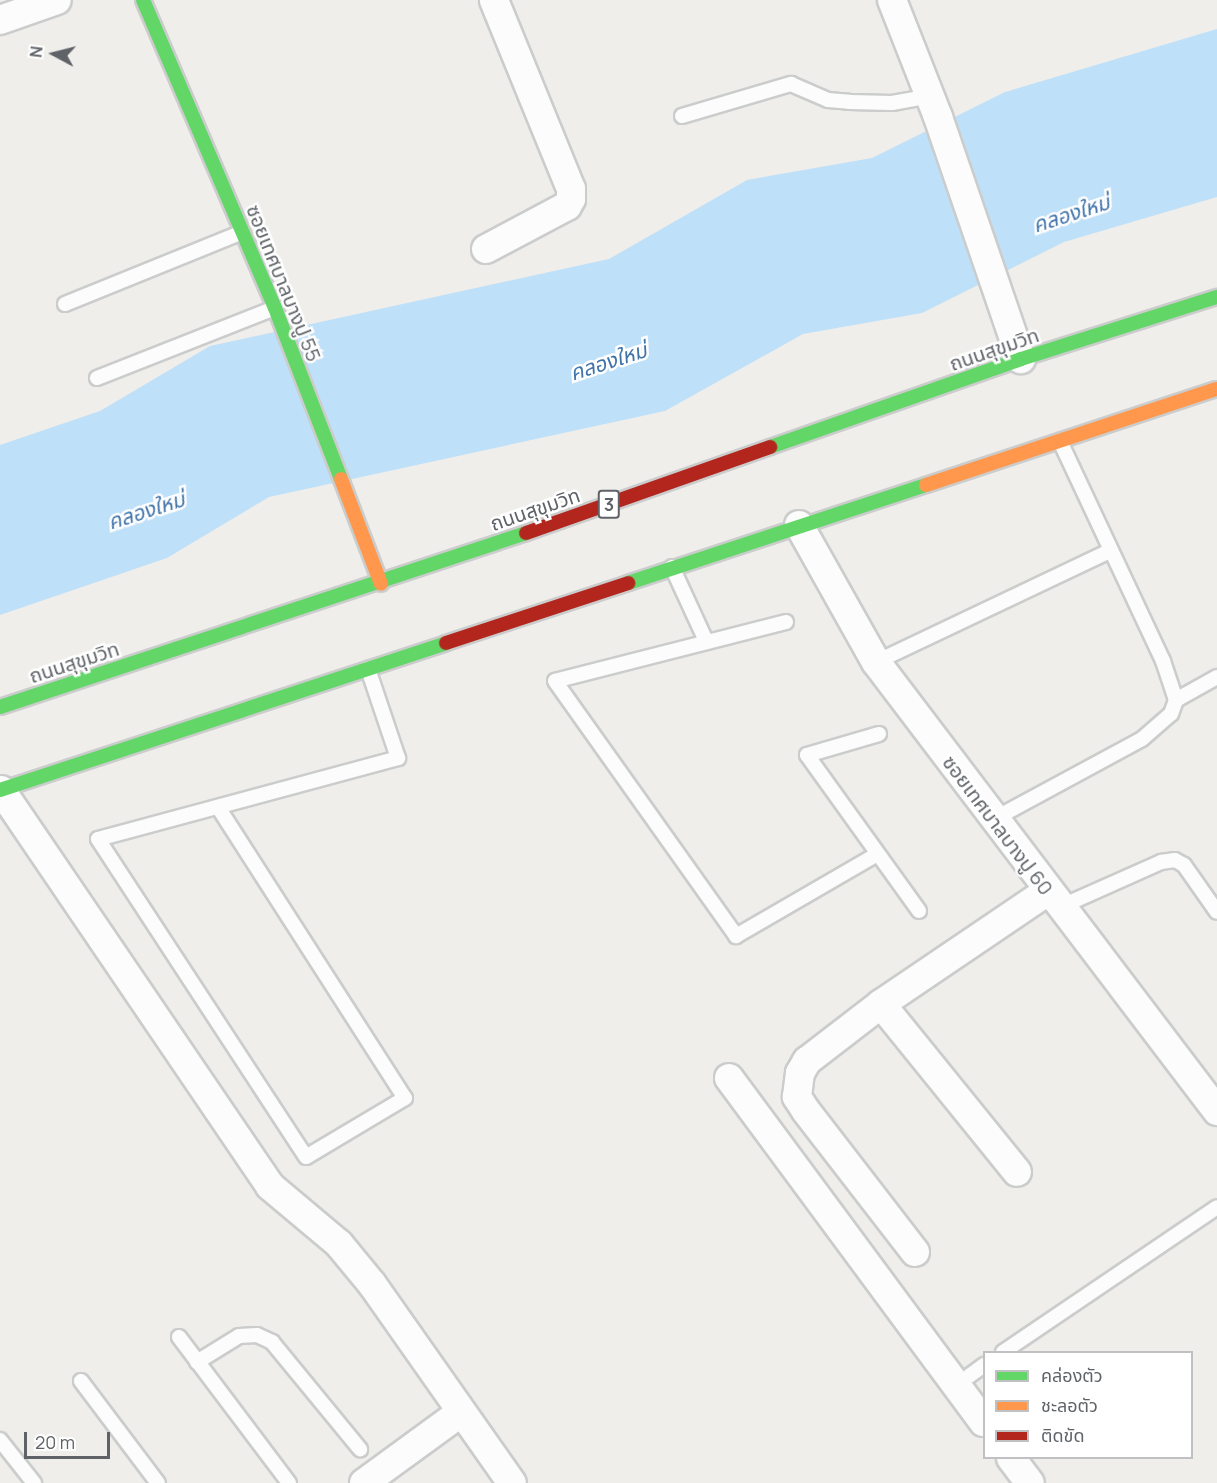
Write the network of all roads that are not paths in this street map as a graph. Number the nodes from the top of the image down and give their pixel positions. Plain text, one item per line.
1 (57, 0) edge
2 (143, 0) edge
3 (494, 0) edge
4 (892, 0) edge
5 (0, 20) edge
6 (934, 107) junction
7 (682, 116) dead end
8 (242, 232) junction
9 (486, 249) dead end
10 (1217, 297) edge
11 (65, 304) dead end
12 (276, 313) junction
13 (1022, 359) junction
14 (97, 378) dead end
15 (1217, 389) edge
16 (1060, 441) junction
17 (799, 525) junction
18 (1110, 551) junction
19 (672, 566) junction
20 (381, 584) junction
21 (786, 622) dead end
22 (706, 641) junction
23 (876, 662) junction
24 (367, 667) junction
25 (1217, 677) edge
26 (1176, 700) junction
27 (0, 707) edge
28 (879, 734) dead end
29 (1, 790) edge
30 (218, 807) junction
31 (994, 819) junction
32 (876, 855) junction
33 (1054, 899) junction
34 (919, 911) dead end
35 (1217, 912) edge
36 (881, 1004) junction
37 (729, 1078) dead end
38 (1217, 1111) edge
39 (1017, 1172) dead end
40 (1217, 1207) edge
41 (915, 1252) dead end
42 (178, 1337) dead end
43 (1006, 1351) edge
44 (197, 1362) junction
45 (983, 1366) edge
46 (969, 1376) dead end
47 (81, 1381) dead end
48 (460, 1413) junction
49 (983, 1421) edge
50 (0, 1440) edge
51 (360, 1449) dead end
52 (1012, 1459) edge
53 (34, 1483) edge
54 (159, 1483) edge
55 (289, 1483) edge
56 (364, 1483) edge
57 (512, 1483) edge
58 (1030, 1483) edge

1 - 5 street
2 - 8 main road, ซอยเทศบาลบางปู 55
3 - 9 street
4 - 6 street
6 - 7 lane
6 - 13 street
8 - 11 lane
8 - 12 main road, ซอยเทศบาลบางปู 55
10 - 13 main road, ถนนสุขุมวิท / 3
12 - 14 lane
12 - 20 main road, ซอยเทศบาลบางปู 55
13 - 20 main road, ถนนสุขุมวิท / 3
15 - 16 main road
16 - 17 main road
16 - 18 lane
17 - 19 main road
17 - 23 street, ซอยเทศบาลบางปู 60
18 - 23 lane
18 - 26 lane
19 - 22 lane
19 - 24 main road
20 - 27 main road, ถนนสุขุมวิท / 3
21 - 22 lane
22 - 32 lane
23 - 31 street, ซอยเทศบาลบางปู 60
24 - 29 main road
24 - 30 lane
25 - 26 lane
26 - 31 lane
28 - 32 lane
29 - 48 street
30 - 30 lane
31 - 33 street, ซอยเทศบาลบางปู 60
32 - 34 lane
33 - 35 lane
33 - 36 street
33 - 38 street, ซอยเทศบาลบางปู 60
36 - 39 street
36 - 41 street
37 - 49 street
40 - 43 lane
42 - 44 lane
44 - 51 lane
44 - 55 lane
45 - 46 lane
47 - 54 lane
48 - 56 street
48 - 57 street
50 - 53 lane
52 - 58 street

